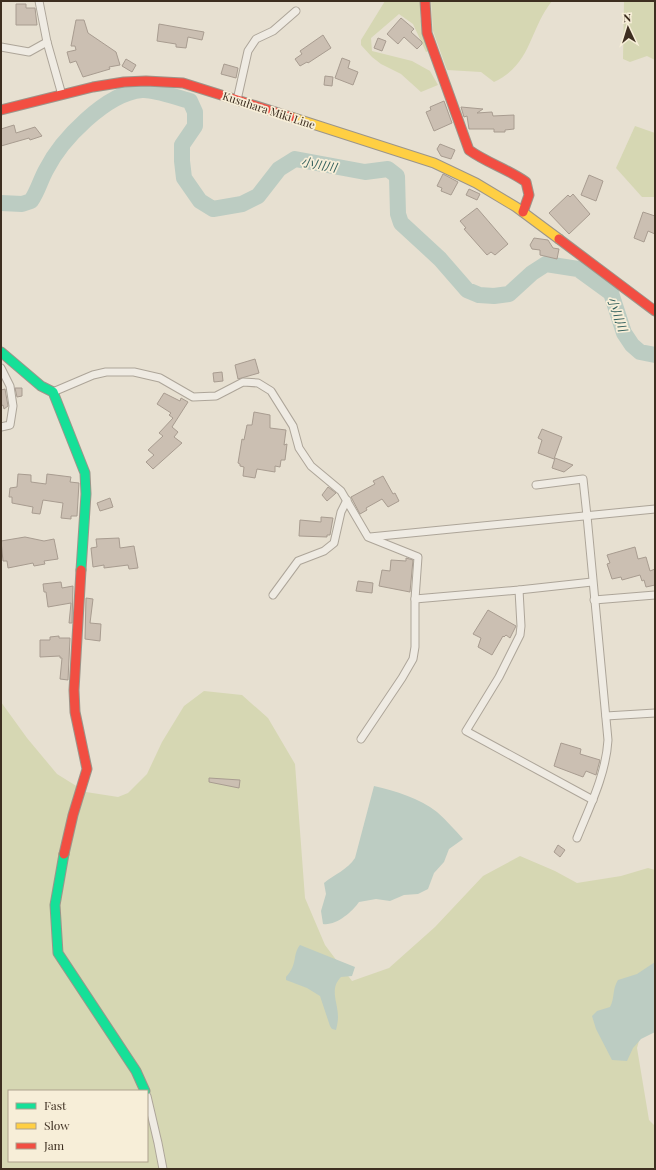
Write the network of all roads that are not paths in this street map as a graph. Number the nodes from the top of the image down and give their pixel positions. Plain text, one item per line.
1 (38, 1) edge
2 (425, 1) edge
3 (296, 11) dead end
4 (47, 42) junction
5 (1, 48) edge
6 (62, 95) junction
7 (237, 100) junction
8 (1, 110) edge
9 (523, 212) junction
10 (655, 311) edge
11 (1, 352) edge
12 (1, 368) edge
13 (53, 392) junction
14 (1, 427) edge
15 (536, 485) dead end
16 (347, 500) junction
17 (655, 509) edge
18 (587, 516) junction
19 (368, 537) junction
20 (592, 582) junction
21 (519, 590) junction
22 (273, 595) dead end
23 (655, 595) edge
24 (415, 599) junction
25 (594, 600) junction
26 (655, 713) edge
27 (606, 716) junction
28 (361, 739) dead end
29 (593, 800) junction
30 (577, 838) dead end
31 (145, 1090) edge
32 (148, 1100) edge
33 (162, 1169) edge

1 - 4 street
2 - 9 main road
3 - 7 street
4 - 5 street
4 - 6 street
6 - 7 main road, Kusuhara Miki Line
6 - 8 main road, Kusuhara Miki Line
7 - 9 main road, Kusuhara Miki Line
9 - 10 main road, Kusuhara Miki Line
11 - 13 main road
12 - 14 street
13 - 16 street
13 - 31 main road
15 - 18 street
16 - 19 street
16 - 22 street
17 - 18 street
18 - 19 street
18 - 20 street
19 - 24 street
20 - 21 street
20 - 25 street
21 - 24 street
21 - 29 street
23 - 25 street
24 - 28 street
25 - 27 street
26 - 27 street
27 - 29 street
29 - 30 street
32 - 33 street

